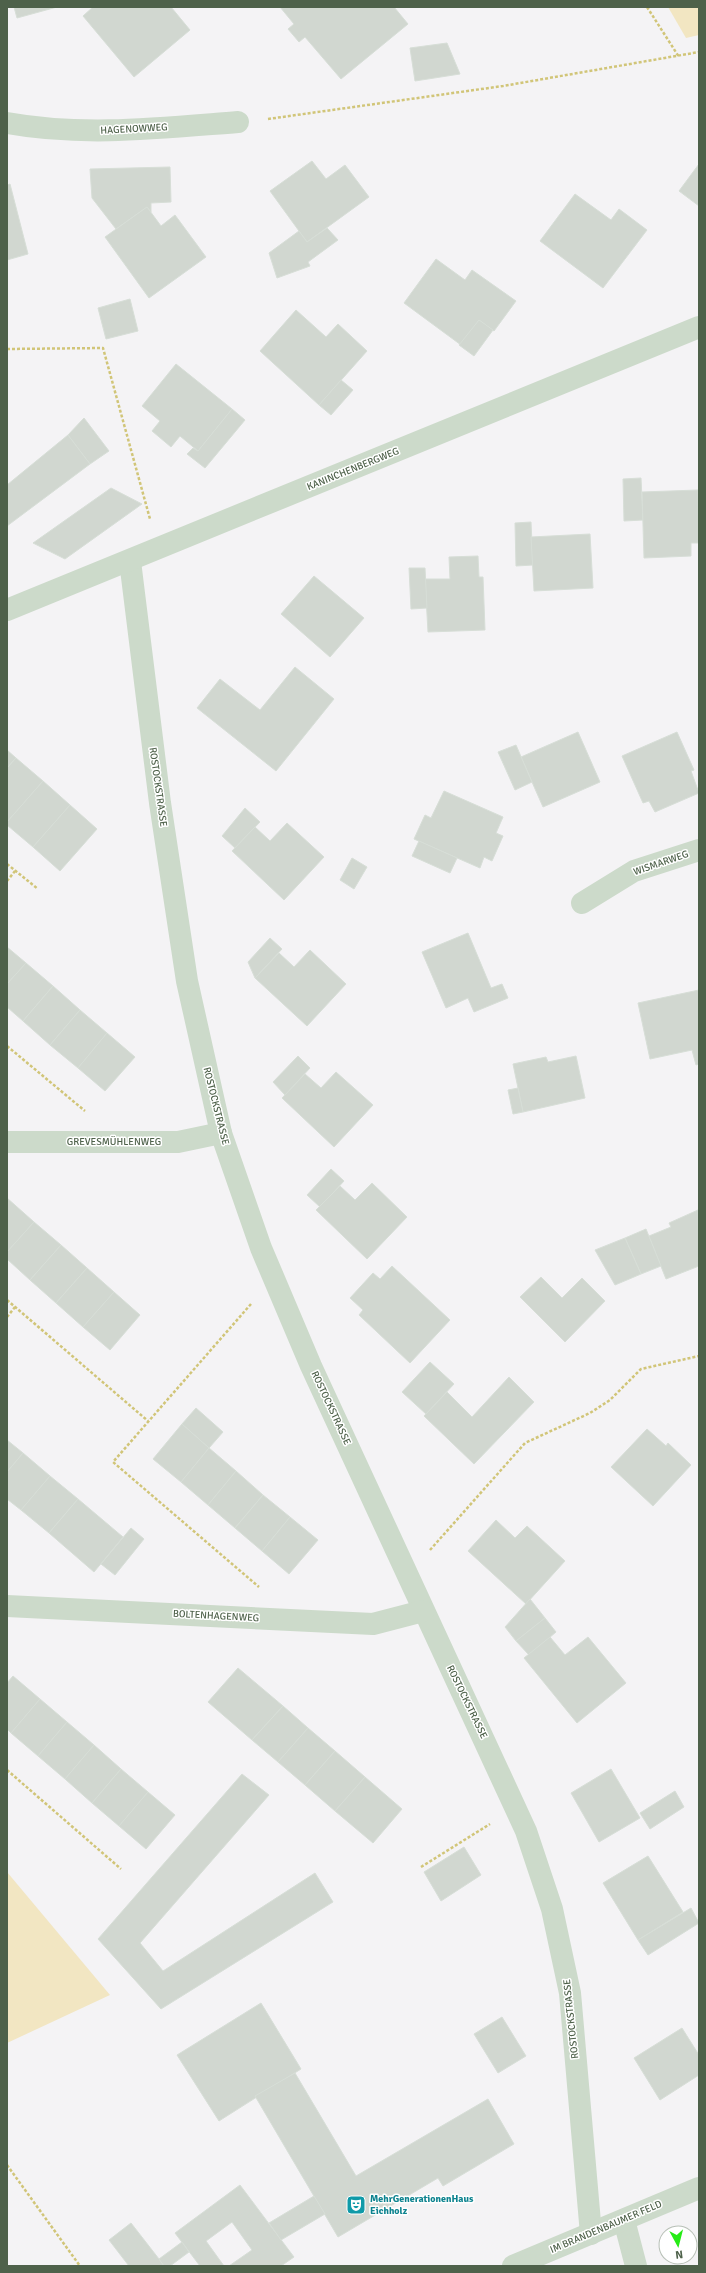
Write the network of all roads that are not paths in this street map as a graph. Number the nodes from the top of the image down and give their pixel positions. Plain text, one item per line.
1 (238, 122) road end
2 (7, 123) edge
3 (699, 327) edge
4 (130, 561) junction
5 (7, 610) edge
6 (699, 850) edge
7 (582, 903) dead end
8 (221, 1133) junction
9 (7, 1142) edge
10 (7, 1606) edge
11 (424, 1611) junction
12 (699, 2188) edge
13 (624, 2220) junction
14 (591, 2234) junction
15 (514, 2266) edge
16 (636, 2266) edge

1 - 2 street, HAGENOWWEG
3 - 4 street, KANINCHENBERGWEG
4 - 5 street, KANINCHENBERGWEG
4 - 8 street, ROSTOCKSTRASSE
6 - 7 street, WISMARWEG
8 - 9 street, GREVESMÜHLENWEG
8 - 11 street, ROSTOCKSTRASSE
10 - 11 street, BOLTENHAGENWEG
11 - 14 street, ROSTOCKSTRASSE
12 - 13 street, IM BRANDENBAUMER FELD
13 - 14 street, IM BRANDENBAUMER FELD
13 - 16 street
14 - 15 street, IM BRANDENBAUMER FELD

